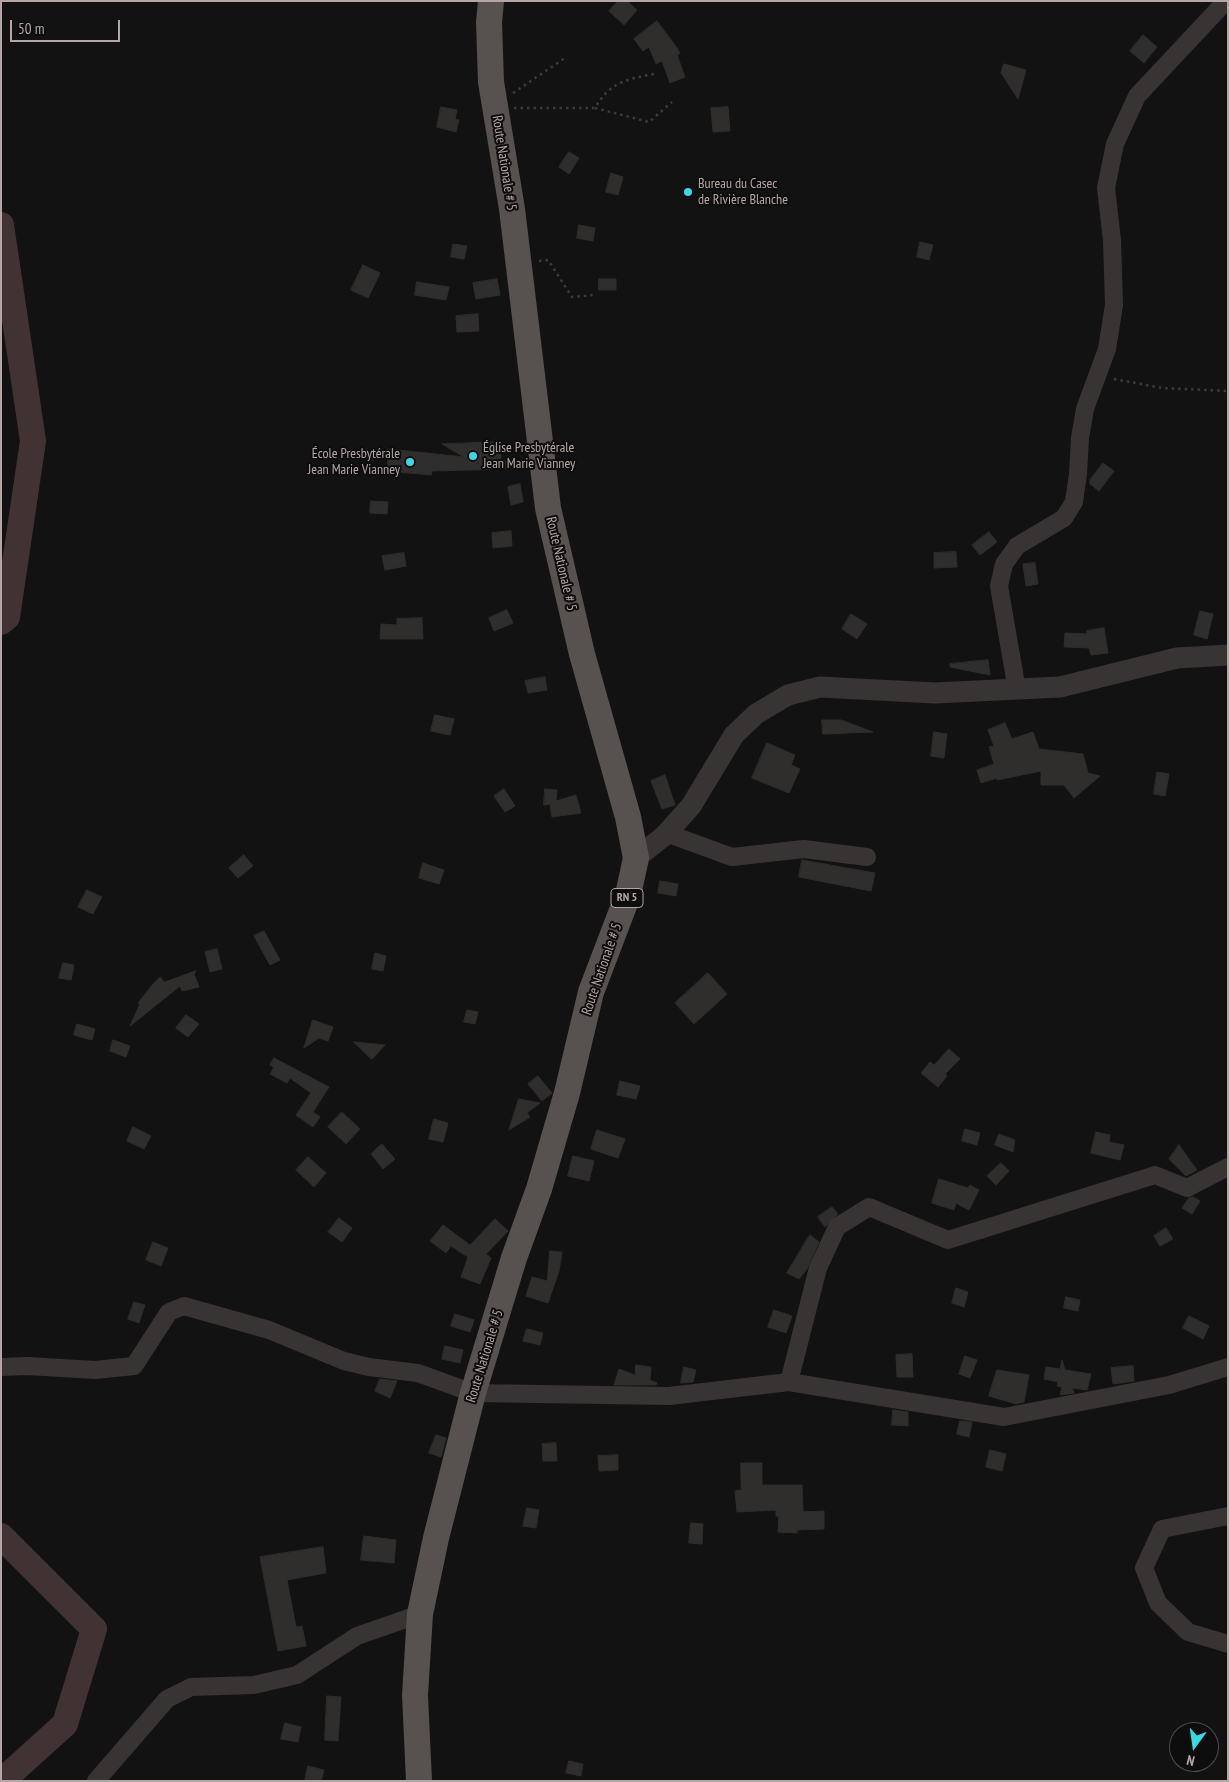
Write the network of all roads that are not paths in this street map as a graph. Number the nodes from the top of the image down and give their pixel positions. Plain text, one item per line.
1 (492, 1) edge
2 (1226, 1) edge
3 (1228, 655) edge
4 (1017, 690) junction
5 (666, 834) junction
6 (867, 857) dead end
7 (636, 858) junction
8 (1228, 1167) edge
9 (1, 1367) edge
10 (1228, 1367) edge
11 (789, 1382) junction
12 (473, 1393) junction
13 (1228, 1516) edge
14 (420, 1614) junction
15 (1228, 1644) edge
16 (96, 1781) edge
17 (419, 1781) edge

1 - 7 main road, Route Nationale # 5 / RN 5
2 - 4 street
3 - 4 street
4 - 5 street
5 - 6 street
5 - 7 street
7 - 12 main road, Route Nationale # 5 / RN 5
8 - 11 street
9 - 12 street
10 - 11 street
11 - 12 street
12 - 14 main road, Route Nationale # 5 / RN 5
13 - 15 street
14 - 16 street
14 - 17 main road, Route Nationale # 5 / RN 5

